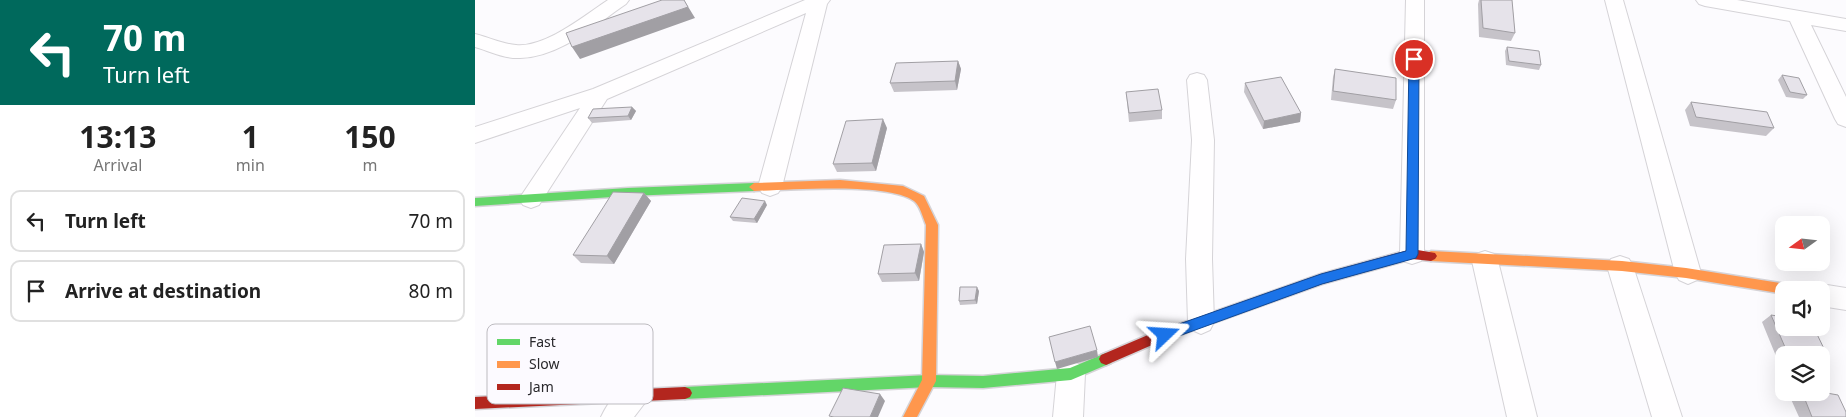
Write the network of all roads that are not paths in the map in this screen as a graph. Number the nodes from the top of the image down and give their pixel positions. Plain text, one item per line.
1 (620, 0) edge
2 (1415, 0) edge
3 (1614, 0) edge
4 (1705, 0) edge
5 (819, 1) edge
6 (1797, 16) junction
7 (1846, 25) edge
8 (475, 40) edge
9 (1197, 80) dead end
10 (600, 94) junction
11 (1846, 119) edge
12 (475, 135) edge
13 (770, 187) junction
14 (531, 199) junction
15 (475, 202) edge
16 (1412, 254) junction
17 (1485, 261) junction
18 (1619, 266) junction
19 (1688, 273) junction
20 (1775, 287) edge
21 (1830, 296) edge
22 (1846, 299) edge
23 (1201, 322) junction
24 (1071, 374) junction
25 (929, 381) junction
26 (653, 394) edge
27 (627, 404) edge
28 (616, 417) edge
29 (910, 417) edge
30 (1068, 417) edge
31 (1522, 417) edge
32 (1667, 417) edge

1 - 8 street
2 - 16 street
3 - 19 street
4 - 6 street
5 - 10 street
5 - 13 street
6 - 7 street
6 - 11 street
9 - 23 street
10 - 12 street
10 - 14 street
13 - 14 street
13 - 25 street
14 - 15 street
16 - 17 street
16 - 23 street
17 - 18 street
17 - 31 street
18 - 19 street
18 - 32 street
19 - 20 street
21 - 22 street
23 - 24 street
24 - 25 street
24 - 30 street
25 - 26 street
25 - 29 street
27 - 28 street

